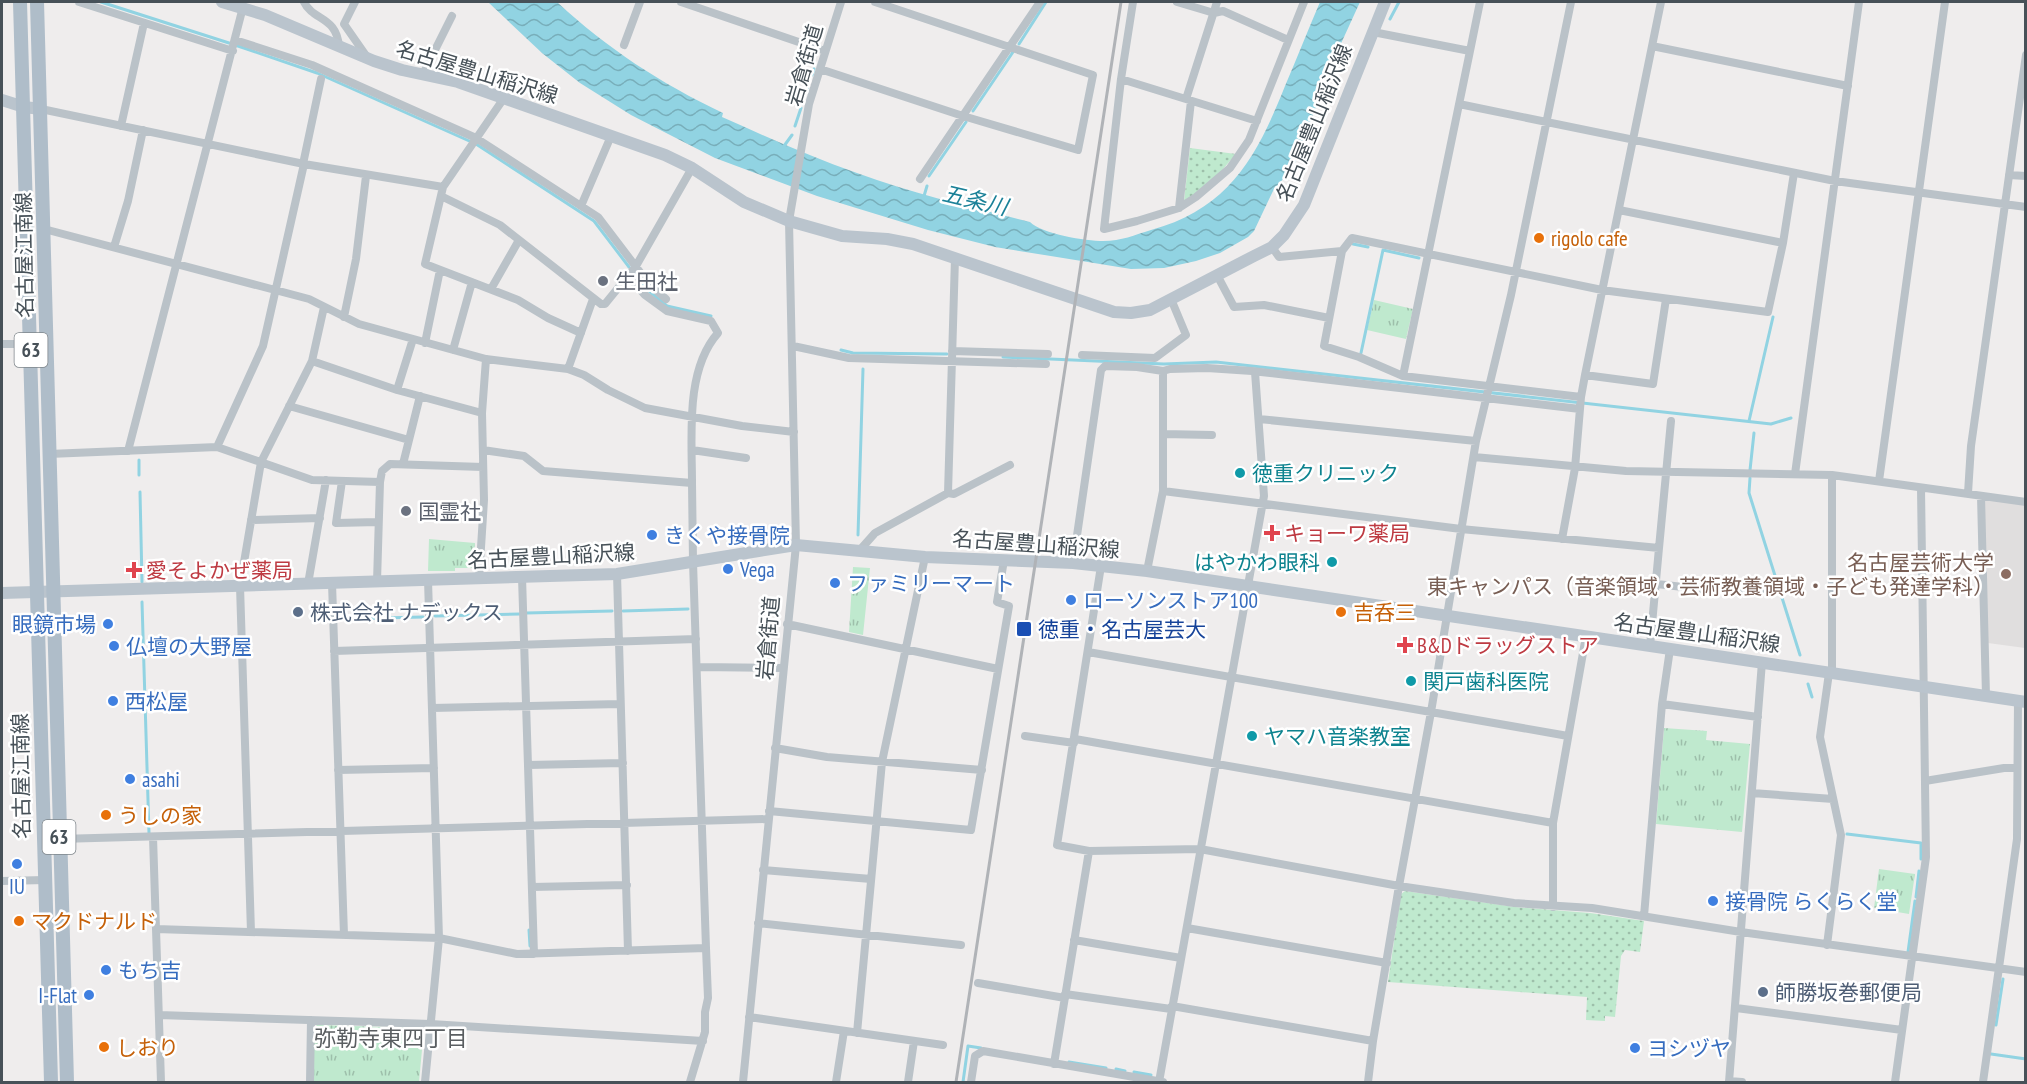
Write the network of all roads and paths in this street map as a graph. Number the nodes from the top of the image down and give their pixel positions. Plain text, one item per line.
1 (20, 2) edge
2 (37, 2) edge
3 (79, 2) edge
4 (222, 2) edge
5 (304, 2) edge
6 (355, 2) edge
7 (640, 2) edge
8 (681, 2) edge
9 (841, 2) edge
10 (875, 2) edge
11 (1040, 2) edge
12 (1133, 2) edge
13 (1177, 2) edge
14 (1217, 2) edge
15 (1304, 2) edge
16 (1385, 2) edge
17 (1480, 2) edge
18 (1571, 2) edge
19 (1661, 2) edge
20 (1859, 2) edge
21 (1945, 2) edge
22 (243, 7) junction
23 (1214, 13) junction
24 (452, 16) dead end
25 (144, 23) junction
26 (1373, 32) junction
27 (235, 40) junction
28 (1288, 40) junction
29 (624, 45) dead end
30 (1009, 46) junction
31 (1652, 46) junction
32 (339, 47) junction
33 (232, 51) junction
34 (825, 51) junction
35 (1470, 51) junction
36 (2025, 55) edge
37 (369, 59) junction
38 (820, 69) junction
39 (423, 74) junction
40 (321, 79) dead end
41 (1121, 79) junction
42 (1848, 86) junction
43 (504, 98) junction
44 (2, 100) edge
45 (1189, 100) junction
46 (1459, 104) junction
47 (24, 107) junction
48 (40, 109) junction
49 (963, 116) junction
50 (1257, 121) junction
51 (1546, 121) junction
52 (121, 126) junction
53 (143, 130) junction
54 (611, 136) junction
55 (1632, 139) junction
56 (474, 142) junction
57 (208, 144) junction
58 (303, 164) junction
59 (692, 168) junction
60 (1794, 173) junction
61 (2009, 175) junction
62 (366, 176) junction
63 (2025, 176) edge
64 (920, 179) dead end
65 (1835, 181) junction
66 (442, 192) junction
67 (1919, 192) junction
68 (2005, 204) junction
69 (581, 206) junction
70 (2025, 207) edge
71 (1179, 208) junction
72 (1618, 210) junction
73 (789, 221) junction
74 (44, 229) junction
75 (519, 240) junction
76 (1783, 243) junction
77 (1272, 246) junction
78 (114, 247) junction
79 (1342, 251) junction
80 (1428, 254) junction
81 (955, 258) junction
82 (177, 264) junction
83 (636, 266) junction
84 (440, 270) junction
85 (1515, 272) junction
86 (1217, 275) junction
87 (628, 276) junction
88 (472, 282) junction
89 (491, 289) junction
90 (276, 290) junction
91 (1602, 290) junction
92 (593, 299) junction
93 (666, 299) dead end
94 (1171, 299) junction
95 (1666, 299) junction
96 (324, 306) junction
97 (344, 317) junction
98 (1329, 318) junction
99 (581, 333) junction
100 (414, 339) junction
101 (425, 343) junction
102 (2, 344) edge
103 (31, 344) junction
104 (793, 346) junction
105 (453, 351) junction
106 (952, 351) junction
107 (1048, 354) dead end
108 (1082, 355) dead end
109 (486, 359) junction
110 (312, 361) junction
111 (952, 361) junction
112 (1046, 364) dead end
113 (568, 369) junction
114 (1163, 372) junction
115 (1255, 372) junction
116 (1585, 375) junction
117 (1403, 376) junction
118 (1490, 386) junction
119 (397, 390) junction
120 (420, 396) junction
121 (1487, 398) junction
122 (1581, 398) junction
123 (289, 406) junction
124 (1580, 409) junction
125 (482, 413) junction
126 (692, 417) junction
127 (1259, 419) junction
128 (1671, 421) dead end
129 (794, 432) junction
130 (1163, 434) junction
131 (1212, 435) dead end
132 (409, 440) junction
133 (1476, 441) junction
134 (217, 447) junction
135 (483, 450) junction
136 (692, 450) junction
137 (128, 451) junction
138 (49, 454) junction
139 (1474, 457) junction
140 (746, 458) dead end
141 (261, 462) junction
142 (403, 464) junction
143 (1010, 465) dead end
144 (483, 467) junction
145 (1575, 468) junction
146 (1665, 471) junction
147 (1796, 474) junction
148 (1832, 475) junction
149 (326, 480) junction
150 (342, 481) junction
151 (1880, 481) junction
152 (380, 482) junction
153 (692, 483) junction
154 (1921, 488) junction
155 (1163, 491) junction
156 (948, 493) junction
157 (1968, 493) junction
158 (1981, 496) junction
159 (2025, 502) edge
160 (1262, 504) junction
161 (320, 518) junction
162 (251, 520) junction
163 (378, 522) junction
164 (1461, 529) junction
165 (1562, 539) junction
166 (796, 545) junction
167 (1659, 548) junction
168 (859, 551) junction
169 (925, 557) junction
170 (1004, 560) junction
171 (693, 562) junction
172 (1073, 563) junction
173 (1101, 566) junction
174 (1148, 571) junction
175 (617, 574) junction
176 (522, 578) junction
177 (479, 579) junction
178 (428, 580) junction
179 (377, 582) junction
180 (309, 584) junction
181 (332, 584) junction
182 (1657, 584) junction
183 (240, 586) junction
184 (1247, 586) junction
185 (1776, 591) dead end
186 (52, 592) junction
187 (2, 593) edge
188 (37, 593) junction
189 (1447, 616) junction
190 (787, 624) junction
191 (1586, 636) junction
192 (696, 639) junction
193 (619, 641) junction
194 (524, 645) junction
195 (1650, 646) junction
196 (430, 648) junction
197 (904, 649) junction
198 (1670, 649) junction
199 (334, 651) junction
200 (1088, 652) junction
201 (1762, 662) junction
202 (697, 667) junction
203 (783, 668) junction
204 (998, 669) junction
205 (1830, 673) junction
206 (1232, 677) junction
207 (1923, 687) junction
208 (1986, 696) junction
209 (2022, 701) edge
210 (620, 704) junction
211 (1662, 704) junction
212 (526, 706) junction
213 (432, 708) junction
214 (1431, 712) junction
215 (1758, 717) junction
216 (1024, 736) dead end
217 (1568, 736) junction
218 (1074, 741) junction
219 (775, 748) junction
220 (882, 762) junction
221 (622, 763) junction
222 (1215, 764) junction
223 (528, 765) junction
224 (434, 768) junction
225 (2017, 768) junction
226 (338, 770) junction
227 (982, 770) junction
228 (1924, 782) junction
229 (1752, 793) junction
230 (1833, 799) junction
231 (1415, 800) junction
232 (769, 815) junction
233 (702, 821) junction
234 (876, 821) junction
235 (625, 823) junction
236 (1553, 823) junction
237 (530, 826) junction
238 (436, 829) junction
239 (340, 831) junction
240 (248, 834) junction
241 (153, 837) junction
242 (59, 840) junction
243 (1200, 849) junction
244 (1089, 850) junction
245 (763, 870) junction
246 (871, 879) junction
247 (2, 880) edge
248 (45, 880) junction
249 (627, 885) junction
250 (1399, 886) junction
251 (532, 887) junction
252 (1553, 907) junction
253 (1644, 916) junction
254 (758, 923) junction
255 (1187, 928) junction
256 (156, 929) junction
257 (250, 932) junction
258 (1741, 932) junction
259 (344, 935) junction
260 (866, 935) junction
261 (439, 938) junction
262 (1074, 940) junction
263 (961, 945) dead end
264 (1827, 945) junction
265 (706, 948) junction
266 (628, 951) junction
267 (534, 954) junction
268 (1912, 956) junction
269 (1181, 958) junction
270 (1386, 963) junction
271 (1999, 969) junction
272 (2025, 972) edge
273 (978, 983) dead end
274 (1065, 996) junction
275 (1171, 1007) junction
276 (1736, 1008) junction
277 (159, 1015) junction
278 (749, 1017) junction
279 (311, 1020) junction
280 (430, 1024) junction
281 (1902, 1030) junction
282 (844, 1031) junction
283 (857, 1033) junction
284 (703, 1041) junction
285 (914, 1041) junction
286 (1373, 1041) junction
287 (943, 1045) dead end
288 (1054, 1064) junction
289 (743, 1082) edge
290 (1160, 1082) edge
291 (1729, 1082) edge
292 (51, 1083) edge
293 (66, 1083) edge
294 (161, 1083) edge
295 (310, 1083) edge
296 (425, 1083) edge
297 (690, 1083) edge
298 (754, 1083) edge
299 (836, 1083) edge
300 (908, 1083) edge
301 (971, 1083) edge
302 (1368, 1083) edge
303 (1742, 1083) edge
304 (1895, 1083) edge
305 (1983, 1083) edge

1 - 47 main road, 名古屋江南線 / 63
2 - 48 main road, 名古屋江南線 / 63
3 - 25 street
4 - 22 main road, 名古屋豊山稲沢線
5 - 32 street
6 - 37 street
7 - 29 street
8 - 34 street
9 - 34 street, 岩倉街道
10 - 30 street
11 - 30 street
12 - 41 street
13 - 23 street
14 - 23 street
15 - 28 street
16 - 26 main road, 名古屋豊山稲沢線
17 - 35 street
18 - 51 street
19 - 31 street
20 - 42 street
21 - 67 street
22 - 27 street
22 - 32 main road, 名古屋豊山稲沢線
23 - 28 street
23 - 45 street
24 - 39 street
25 - 33 street
25 - 52 street
26 - 35 street
26 - 77 main road, 名古屋豊山稲沢線
27 - 33 street
27 - 56 street
28 - 50 street
30 - 49 street
30 - 49 street
31 - 42 street
31 - 55 street
32 - 37 main road, 名古屋豊山稲沢線
33 - 57 street
34 - 38 street, 岩倉街道
35 - 46 street
36 - 61 street
37 - 39 main road, 名古屋豊山稲沢線
38 - 49 street
38 - 73 street, 岩倉街道
39 - 43 main road, 名古屋豊山稲沢線
40 - 58 street
41 - 45 street
41 - 71 street
42 - 65 street
43 - 54 main road, 名古屋豊山稲沢線
43 - 56 street
44 - 47 main road
45 - 50 street
45 - 71 street
46 - 51 street
46 - 80 street
47 - 48 main road
47 - 103 main road, 名古屋江南線 / 63
48 - 52 street
48 - 74 main road, 名古屋江南線 / 63
49 - 64 street
50 - 71 street
51 - 55 street
51 - 85 street
52 - 53 street
53 - 57 street
53 - 78 street
54 - 59 main road, 名古屋豊山稲沢線
54 - 69 street
55 - 60 street
55 - 72 street
56 - 66 street
56 - 69 street
57 - 58 street
57 - 82 street
58 - 62 street
58 - 90 street
59 - 73 main road, 名古屋豊山稲沢線
59 - 83 street
60 - 65 street
60 - 76 street
61 - 63 street
61 - 68 street
62 - 66 street
62 - 97 street
65 - 67 street
65 - 147 street
66 - 75 street
66 - 84 street
67 - 68 street
67 - 151 street
68 - 70 street
68 - 157 street
69 - 83 street
72 - 76 street
72 - 91 street
73 - 81 main road, 名古屋豊山稲沢線
73 - 104 street, 岩倉街道
74 - 78 street
74 - 138 main road, 名古屋江南線 / 63
75 - 89 street
75 - 92 street
76 - 95 street
77 - 79 street
77 - 86 main road, 名古屋豊山稲沢線
78 - 82 street
79 - 80 street
79 - 98 street
80 - 85 street
80 - 117 street
81 - 94 main road, 名古屋豊山稲沢線
81 - 106 street
82 - 90 street
82 - 137 street
83 - 87 street
83 - 93 street
84 - 88 street
84 - 101 street
85 - 91 street
85 - 118 street
86 - 94 main road, 名古屋豊山稲沢線
86 - 98 street
87 - 92 street
87 - 126 street
88 - 89 street
88 - 105 street
89 - 99 street
90 - 96 street
90 - 134 street
91 - 95 street
91 - 116 street
92 - 99 street
94 - 108 street
95 - 116 street
96 - 97 street
96 - 110 street
97 - 100 street
98 - 117 street
99 - 113 street
100 - 101 street
100 - 119 street
101 - 105 street
102 - 103 street
103 - 188 main road, 名古屋江南線 / 63
104 - 111 street
104 - 129 street, 岩倉街道
105 - 109 street
106 - 107 street
106 - 111 street
109 - 113 street
109 - 125 street
110 - 119 street
110 - 123 street
111 - 112 street
111 - 156 street
113 - 126 street
114 - 115 street
114 - 130 street
114 - 172 street
115 - 121 street
115 - 127 street
116 - 122 street
117 - 118 street
118 - 121 street
118 - 122 street
119 - 120 street
120 - 125 street
120 - 132 street
121 - 124 street
121 - 133 street
122 - 124 street
123 - 132 street
123 - 141 street
124 - 145 street
125 - 135 street
126 - 129 street
126 - 136 street
127 - 133 street
127 - 160 street
128 - 146 street
129 - 166 street, 岩倉街道
130 - 131 street
130 - 155 street
132 - 142 street
133 - 139 street
134 - 137 street
134 - 141 street
135 - 144 street
135 - 153 street
136 - 140 street
136 - 153 street
137 - 138 street
138 - 186 main road, 名古屋江南線 / 63
139 - 145 street
139 - 164 street
141 - 149 street
141 - 162 street
142 - 144 street
142 - 152 street
143 - 156 street
144 - 177 street
145 - 146 street
145 - 165 street
146 - 147 street
146 - 167 street
147 - 148 street
148 - 151 street
148 - 205 street
149 - 150 street
149 - 161 street
150 - 152 street
150 - 163 street
151 - 154 street
152 - 163 street
153 - 171 street
154 - 157 street
154 - 207 street
155 - 160 street
155 - 174 street
156 - 168 street
157 - 158 street
158 - 159 street
158 - 208 street
160 - 164 street
160 - 184 street
161 - 162 street
161 - 180 street
162 - 183 street
163 - 179 street
164 - 165 street
164 - 189 street
165 - 167 street
166 - 168 main road, 名古屋豊山稲沢線
166 - 171 main road, 名古屋豊山稲沢線
166 - 190 street, 岩倉街道
167 - 182 street
168 - 169 main road, 名古屋豊山稲沢線
169 - 170 main road, 名古屋豊山稲沢線
169 - 197 street
170 - 172 main road, 名古屋豊山稲沢線
170 - 204 street
171 - 175 main road, 名古屋豊山稲沢線
171 - 192 street
172 - 173 main road, 名古屋豊山稲沢線
173 - 174 main road, 名古屋豊山稲沢線
173 - 200 street
174 - 184 main road, 名古屋豊山稲沢線
175 - 176 main road, 名古屋豊山稲沢線
175 - 193 street
176 - 177 main road, 名古屋豊山稲沢線
176 - 194 street
177 - 178 main road, 名古屋豊山稲沢線
178 - 179 main road, 名古屋豊山稲沢線
178 - 196 street
179 - 181 main road, 名古屋豊山稲沢線
180 - 181 main road, 名古屋豊山稲沢線
180 - 183 main road, 名古屋豊山稲沢線
181 - 199 street
182 - 185 street
182 - 195 street
183 - 186 main road, 名古屋豊山稲沢線
183 - 240 street
184 - 189 main road, 名古屋豊山稲沢線
184 - 206 street
186 - 188 main road, 名古屋豊山稲沢線
186 - 242 main road, 名古屋江南線 / 63
187 - 188 main road, 名古屋豊山稲沢線
188 - 248 main road, 名古屋江南線 / 63
189 - 191 main road, 名古屋豊山稲沢線
189 - 214 street
190 - 197 street
190 - 203 street, 岩倉街道
191 - 195 main road, 名古屋豊山稲沢線
191 - 217 street
192 - 193 street
192 - 202 street
193 - 194 street
193 - 210 street
194 - 196 street
194 - 212 street
195 - 198 main road, 名古屋豊山稲沢線
196 - 199 street
196 - 213 street
197 - 204 street
197 - 220 street
198 - 201 main road, 名古屋豊山稲沢線
198 - 211 street
199 - 226 street
200 - 206 street
200 - 218 street
201 - 205 main road, 名古屋豊山稲沢線
201 - 215 street
202 - 203 street
202 - 233 street
203 - 219 street, 岩倉街道
204 - 227 street
205 - 207 main road, 名古屋豊山稲沢線
205 - 230 street
206 - 214 street
206 - 222 street
207 - 208 main road, 名古屋豊山稲沢線
207 - 228 street
208 - 209 main road, 名古屋豊山稲沢線
209 - 225 street
210 - 212 street
210 - 221 street
211 - 215 street
211 - 253 street
212 - 213 street
212 - 223 street
213 - 224 street
214 - 217 street
214 - 231 street
215 - 229 street
216 - 218 street
217 - 236 street
218 - 222 street
218 - 244 street
219 - 220 street
219 - 232 street, 岩倉街道
220 - 227 street
220 - 234 street
221 - 223 street
221 - 235 street
222 - 231 street
222 - 243 street
223 - 237 street
224 - 226 street
224 - 238 street
225 - 228 street
225 - 271 street
226 - 239 street
227 - 234 street
228 - 268 street
229 - 230 street
229 - 258 street
230 - 264 street
231 - 236 street
231 - 250 street
232 - 233 street
232 - 234 street
232 - 245 street, 岩倉街道
233 - 235 street
233 - 265 street
234 - 246 street
235 - 237 street
235 - 249 street
236 - 252 street
237 - 238 street
237 - 251 street
238 - 239 street
238 - 261 street
239 - 240 street
239 - 259 street
240 - 241 street
240 - 257 street
241 - 242 street
241 - 256 street
242 - 293 main road, 名古屋江南線 / 63
243 - 244 street
243 - 250 street
243 - 255 street
244 - 262 street
245 - 246 street
245 - 254 street, 岩倉街道
246 - 260 street
247 - 248 street
248 - 292 main road, 名古屋江南線 / 63
249 - 251 street
249 - 266 street
250 - 252 street
250 - 270 street
251 - 267 street
252 - 253 street
253 - 258 street
254 - 260 street
254 - 278 street, 岩倉街道
255 - 269 street
255 - 270 street
256 - 257 street
256 - 277 street
257 - 259 street
258 - 264 street
258 - 276 street
259 - 261 street
260 - 263 street
260 - 283 street
261 - 267 street
261 - 280 street
262 - 269 street
262 - 274 street
264 - 268 street
265 - 266 street
265 - 284 street
266 - 267 street
268 - 271 street
268 - 281 street
269 - 275 street
270 - 286 street
271 - 272 street
271 - 305 street
273 - 274 street
274 - 275 street
274 - 288 street
275 - 286 street
275 - 290 street
276 - 281 street
276 - 291 street
277 - 279 street
277 - 294 street
278 - 282 street
278 - 289 street, 岩倉街道
279 - 280 street
279 - 295 street
280 - 284 street
280 - 296 street
281 - 304 street
282 - 283 street
282 - 299 street
283 - 285 street
284 - 297 street
285 - 287 street
285 - 300 street
286 - 302 street
288 - 290 street
288 - 301 street
289 - 298 street
291 - 303 street

